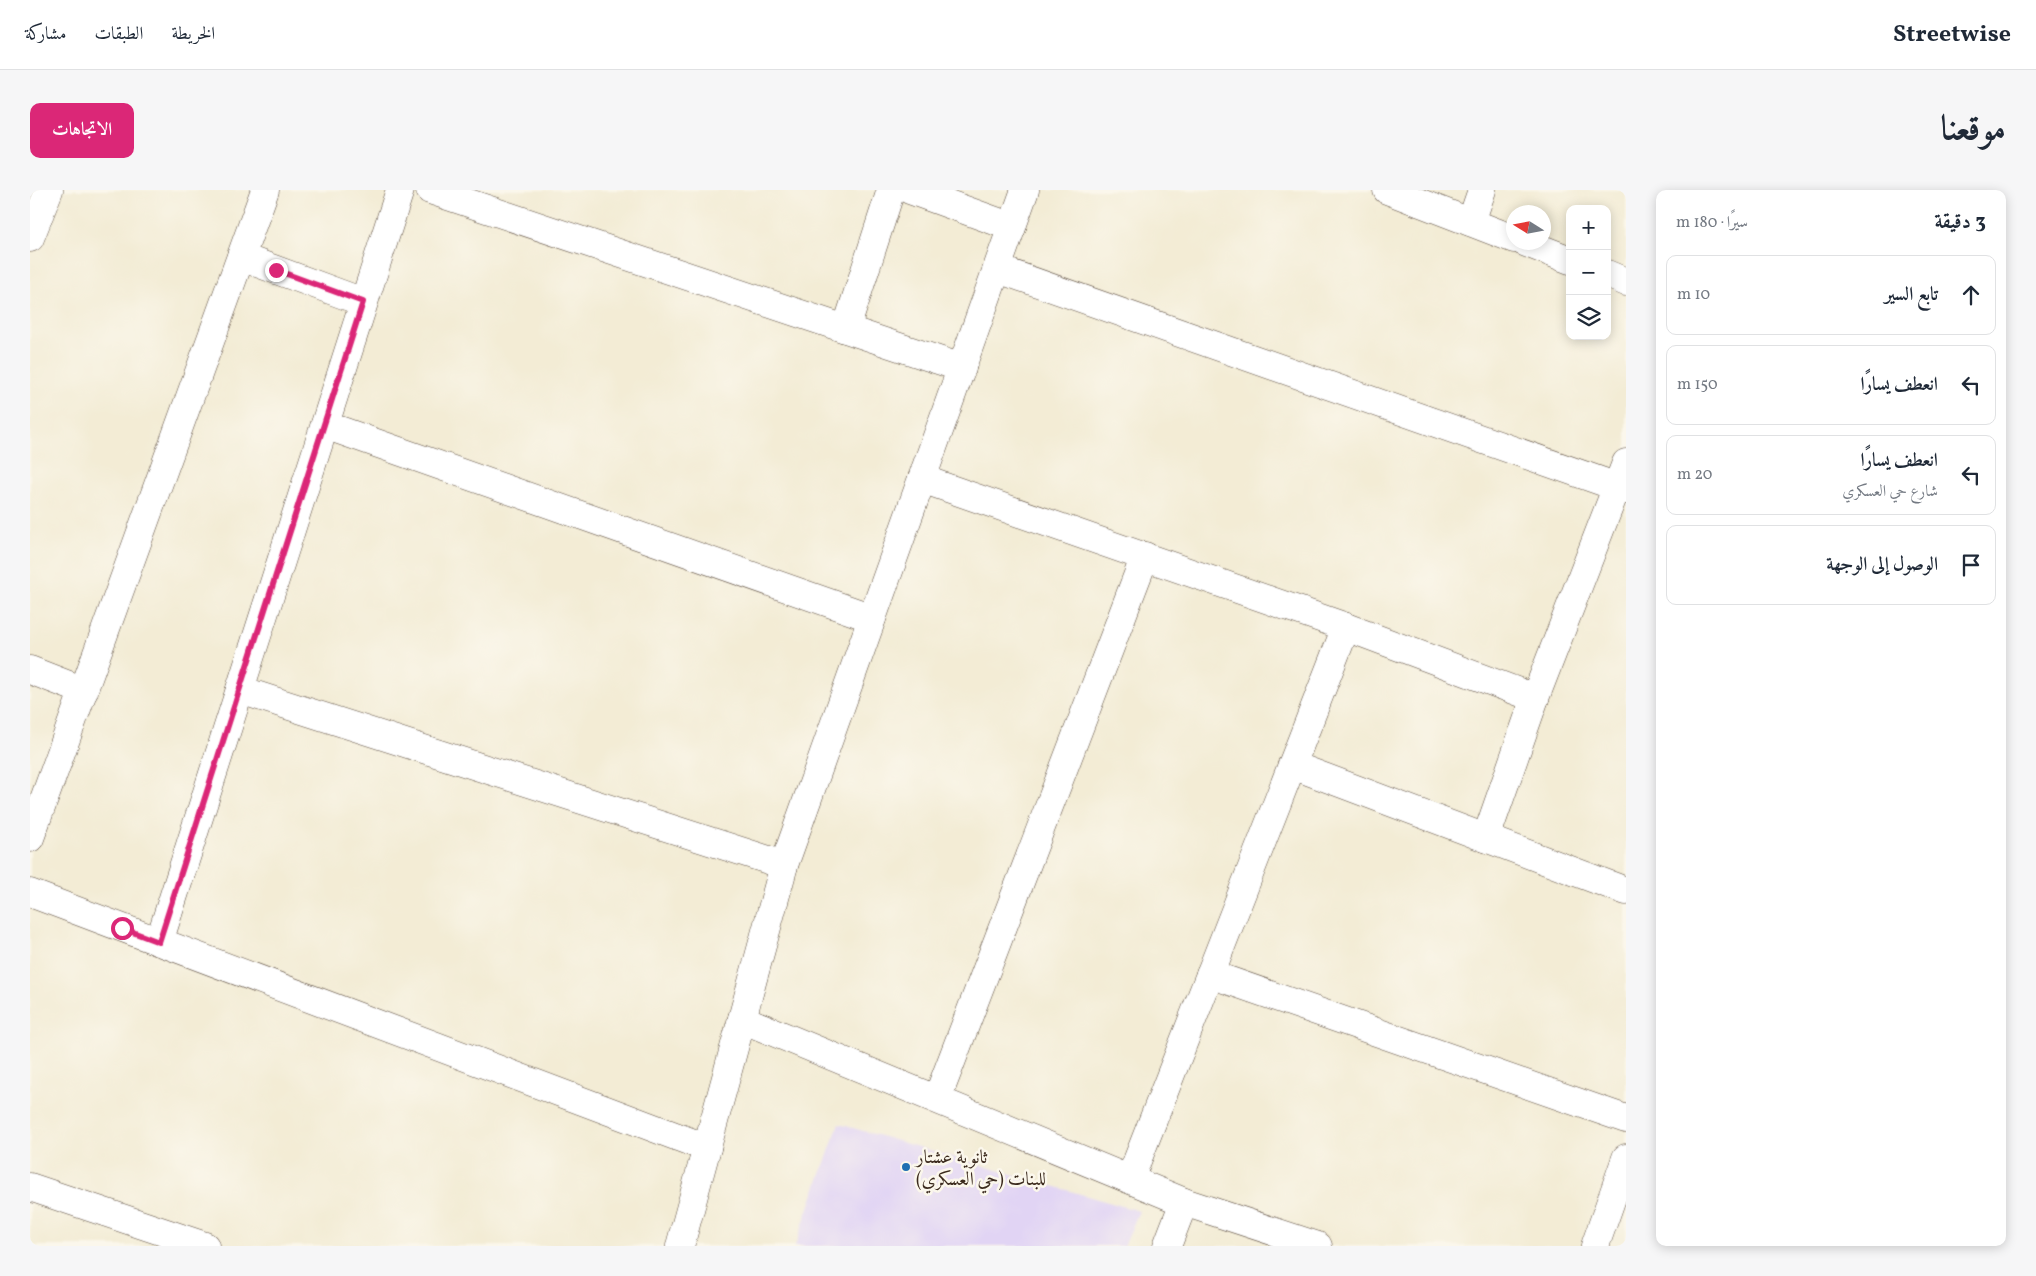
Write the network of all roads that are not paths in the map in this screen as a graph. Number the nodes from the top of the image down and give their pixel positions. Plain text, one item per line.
1 (49, 190) edge
2 (265, 190) edge
3 (400, 190) edge
4 (430, 190) edge
5 (891, 190) edge
6 (910, 190) edge
7 (1026, 190) edge
8 (1387, 190) edge
9 (1482, 190) edge
10 (1471, 222) junction
11 (1012, 227) junction
12 (1506, 235) edge
13 (30, 238) edge
14 (1544, 250) edge
15 (241, 257) junction
16 (1566, 258) edge
17 (998, 269) junction
18 (1611, 276) edge
19 (1626, 282) edge
20 (363, 302) junction
21 (846, 329) junction
22 (962, 368) junction
23 (325, 425) junction
24 (1626, 462) edge
25 (922, 478) junction
26 (1621, 489) edge
27 (1145, 556) junction
28 (872, 618) junction
29 (1346, 626) junction
30 (30, 670) edge
31 (240, 690) junction
32 (84, 691) junction
33 (1535, 698) junction
34 (1292, 765) junction
35 (30, 838) edge
36 (1486, 838) junction
37 (784, 865) junction
38 (1626, 891) edge
39 (30, 893) edge
40 (159, 942) junction
41 (1210, 974) junction
42 (742, 1019) junction
43 (937, 1099) junction
44 (1626, 1119) edge
45 (707, 1148) junction
46 (1624, 1171) edge
47 (1130, 1179) junction
48 (30, 1187) edge
49 (1184, 1202) junction
50 (168, 1240) edge
51 (205, 1246) edge
52 (680, 1246) edge
53 (1167, 1246) edge
54 (1318, 1246) edge
55 (1595, 1246) edge

1 - 13 street
2 - 15 street
3 - 20 street
4 - 21 street
5 - 21 street
6 - 11 street
7 - 11 street
8 - 10 street
9 - 10 street
10 - 12 street
11 - 17 street
14 - 16 street
15 - 20 street
15 - 32 street
17 - 22 street
17 - 26 street
18 - 19 street
20 - 23 street
21 - 22 street
22 - 25 street
23 - 28 street
23 - 31 street
24 - 26 street
25 - 27 street
25 - 28 street
26 - 33 street
27 - 29 street
27 - 43 street
28 - 37 street
29 - 33 street
29 - 34 street
30 - 32 street
31 - 37 street
31 - 40 street
32 - 35 street
33 - 36 street
34 - 36 street
34 - 41 street
36 - 38 street
37 - 42 street
39 - 40 street
40 - 45 street
41 - 44 street
41 - 47 street
42 - 43 street
42 - 45 street
43 - 47 street
45 - 52 street
46 - 55 street
47 - 49 street
48 - 50 street
49 - 53 street
49 - 54 street
50 - 51 street

